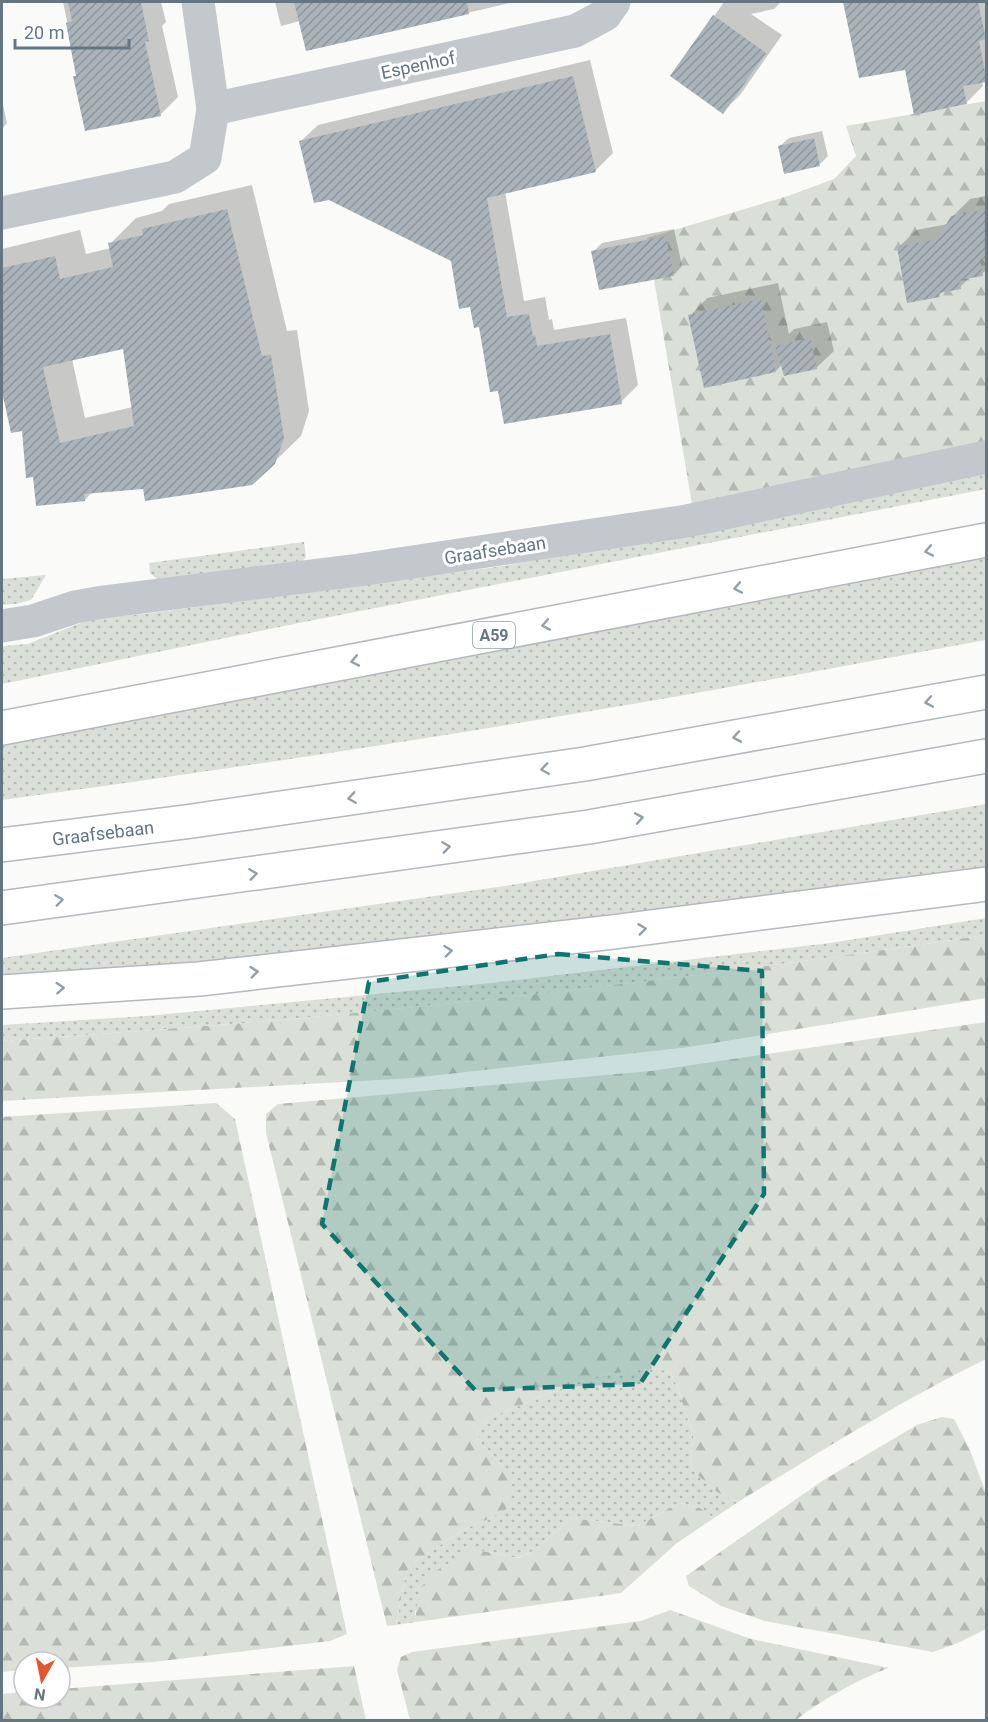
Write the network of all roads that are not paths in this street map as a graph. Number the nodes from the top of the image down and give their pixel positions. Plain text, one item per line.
1 (198, 2) edge
2 (614, 2) edge
3 (213, 110) junction
4 (2, 213) edge
5 (987, 457) edge
6 (987, 540) edge
7 (2, 626) edge
8 (987, 692) edge
9 (2, 728) edge
10 (987, 756) edge
11 (2, 845) edge
12 (987, 884) edge
13 (2, 908) edge
14 (2, 992) edge

1 - 3 street
2 - 3 street, Espenhof
3 - 4 street
5 - 7 street, Graafsebaan
6 -> 9 highway, A59
8 -> 11 highway, Graafsebaan
13 -> 10 highway
14 -> 12 highway

